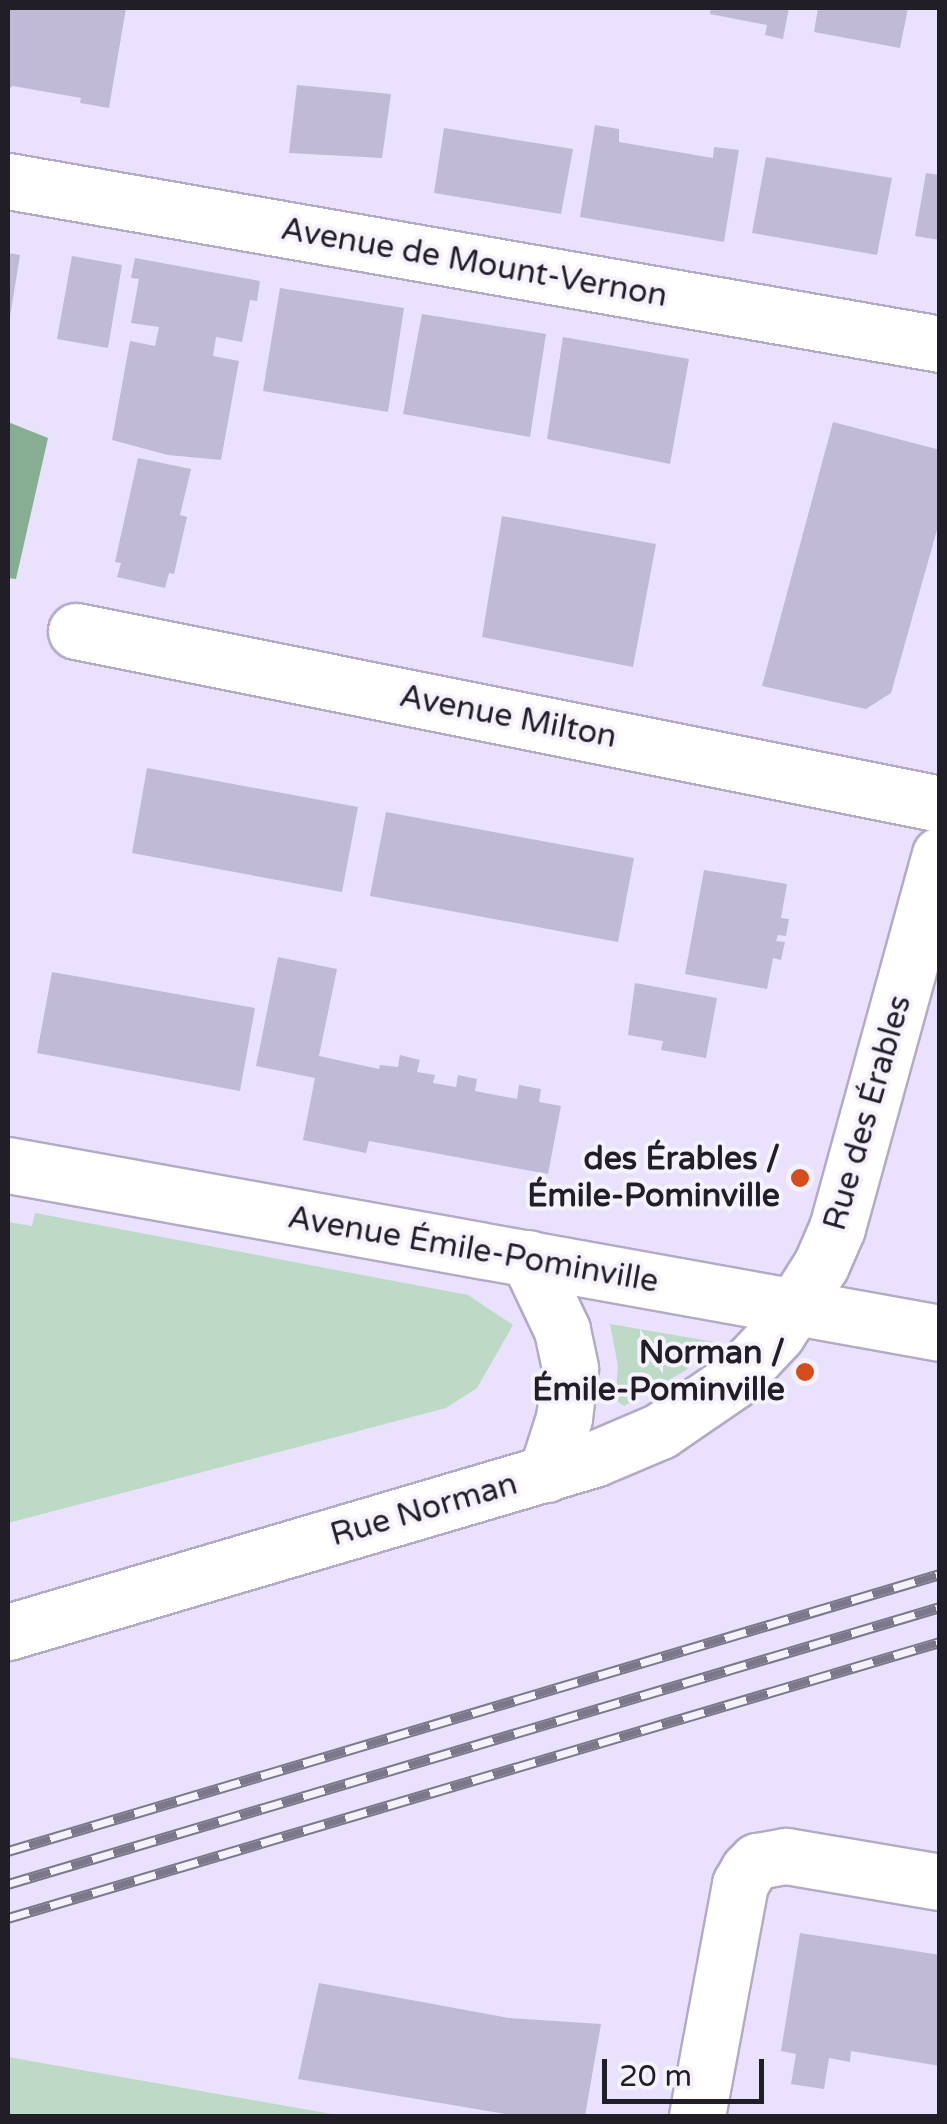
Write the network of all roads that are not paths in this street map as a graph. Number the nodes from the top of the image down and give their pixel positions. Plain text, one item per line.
1 (8, 181) edge
2 (940, 344) edge
3 (76, 630) dead end
4 (940, 804) edge
5 (940, 855) edge
6 (8, 1165) edge
7 (528, 1258) junction
8 (795, 1307) junction
9 (940, 1333) edge
10 (546, 1474) junction
11 (8, 1632) edge
12 (940, 1882) edge
13 (697, 2116) edge

1 - 2 street, Avenue de Mount-Vernon
3 - 4 street, Avenue Milton
5 - 8 street, Rue des Érables
6 - 7 street, Avenue Émile-Pominville
7 - 8 street, Avenue Émile-Pominville
7 - 10 street
8 - 9 street, Avenue Émile-Pominville
8 - 10 street, Rue Norman
10 - 11 street, Rue Norman
12 - 13 street

